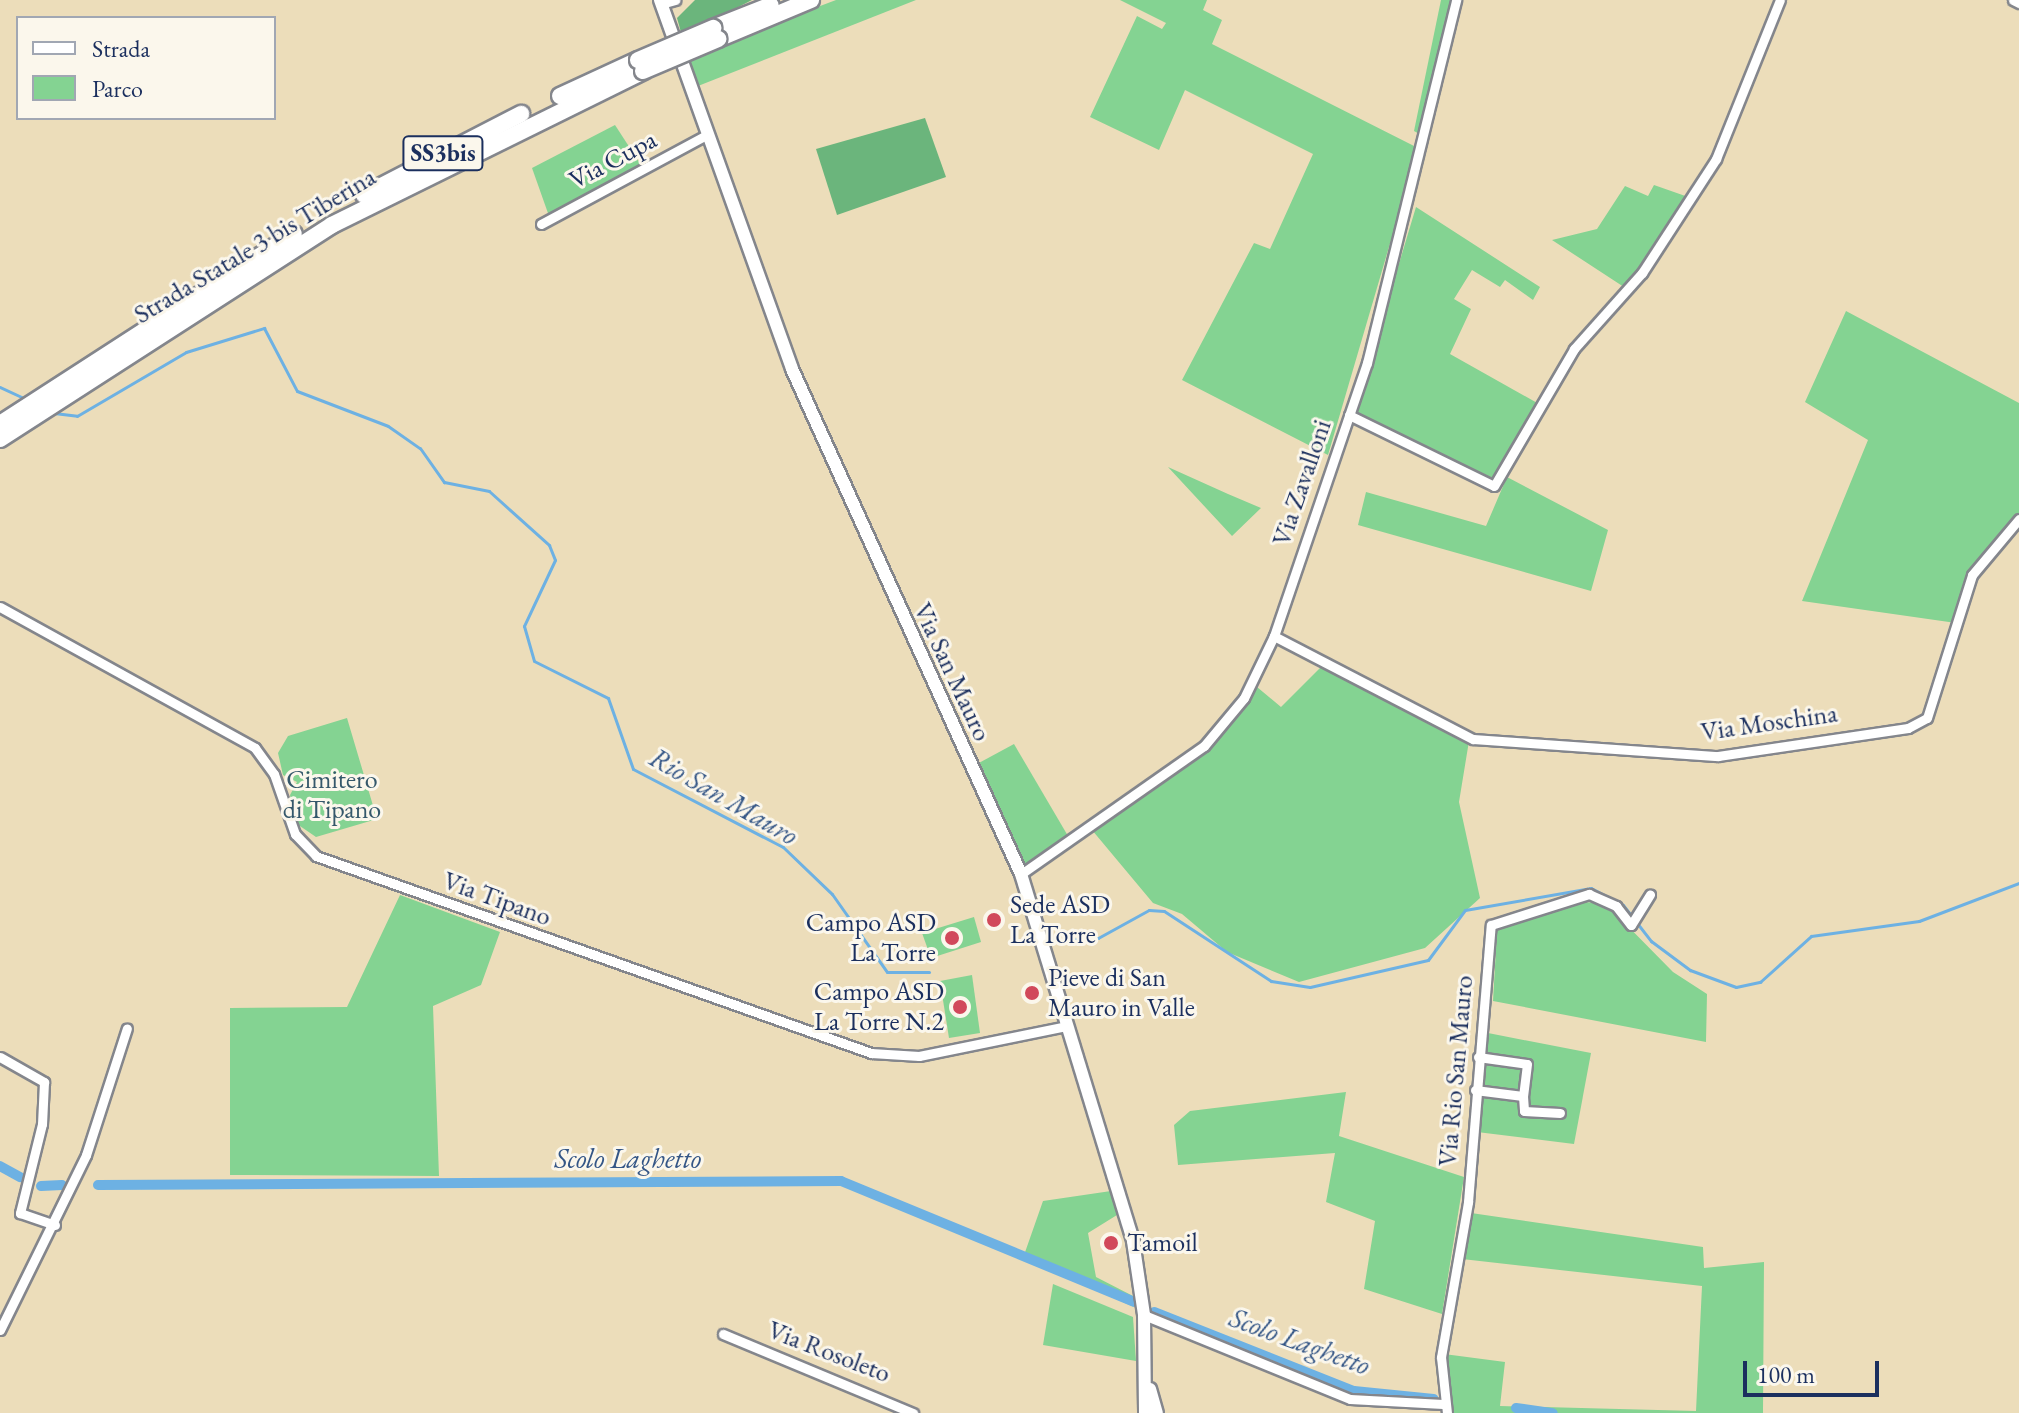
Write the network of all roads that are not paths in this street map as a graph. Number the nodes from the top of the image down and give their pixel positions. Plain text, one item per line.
1 (675, 0) edge
2 (783, 0) edge
3 (811, 0) edge
4 (1456, 0) edge
5 (1780, 0) edge
6 (2013, 0) edge
7 (661, 2) edge
8 (2019, 3) edge
9 (716, 34) junction
10 (706, 135) junction
11 (541, 224) dead end
12 (22, 415) junction
13 (1349, 415) junction
14 (0, 424) edge
15 (0, 439) edge
16 (2019, 519) edge
17 (0, 607) edge
18 (1274, 636) junction
19 (1021, 874) junction
20 (1650, 895) dead end
21 (1066, 1026) junction
22 (127, 1028) dead end
23 (0, 1057) edge
24 (1478, 1057) junction
25 (1475, 1090) junction
26 (1523, 1096) junction
27 (1560, 1113) dead end
28 (55, 1225) junction
29 (1144, 1315) junction
30 (0, 1330) edge
31 (723, 1334) dead end
32 (1147, 1379) junction
33 (1445, 1408) edge
34 (913, 1413) edge
35 (1145, 1413) edge
36 (1157, 1413) edge

1 - 7 street
2 - 9 highway, Strada Statale 3 bis Tiberina / SS3bis
3 - 9 highway, Strada Statale 3 bis Tiberina / SS3bis
4 - 13 street, Via Zavalloni
5 - 13 street
6 - 8 street
7 - 10 main road, Via San Mauro
9 - 12 highway, Strada Statale 3 bis Tiberina / SS3bis, bridge
10 - 11 street, Via Cupa
10 - 19 main road, Via San Mauro
12 - 14 highway, Strada Statale 3 bis Tiberina / SS3bis
12 - 15 highway, Strada Statale 3 bis Tiberina / SS3bis
13 - 18 street, Via Zavalloni
16 - 18 street, Via Moschina
17 - 21 street, Via Tipano
18 - 19 street, Via Zavalloni
19 - 21 main road, Via San Mauro
20 - 24 street, Via Rio San Mauro
21 - 29 main road, Via San Mauro
22 - 28 street
23 - 28 street
24 - 25 street, Via Rio San Mauro
24 - 26 street
25 - 26 street
25 - 33 street, Via Rio San Mauro
26 - 27 street
28 - 30 street
29 - 32 main road, Via San Mauro
29 - 33 street
31 - 34 street, Via Rosoleto
32 - 35 main road, Via San Mauro
32 - 36 main road, Via San Mauro

